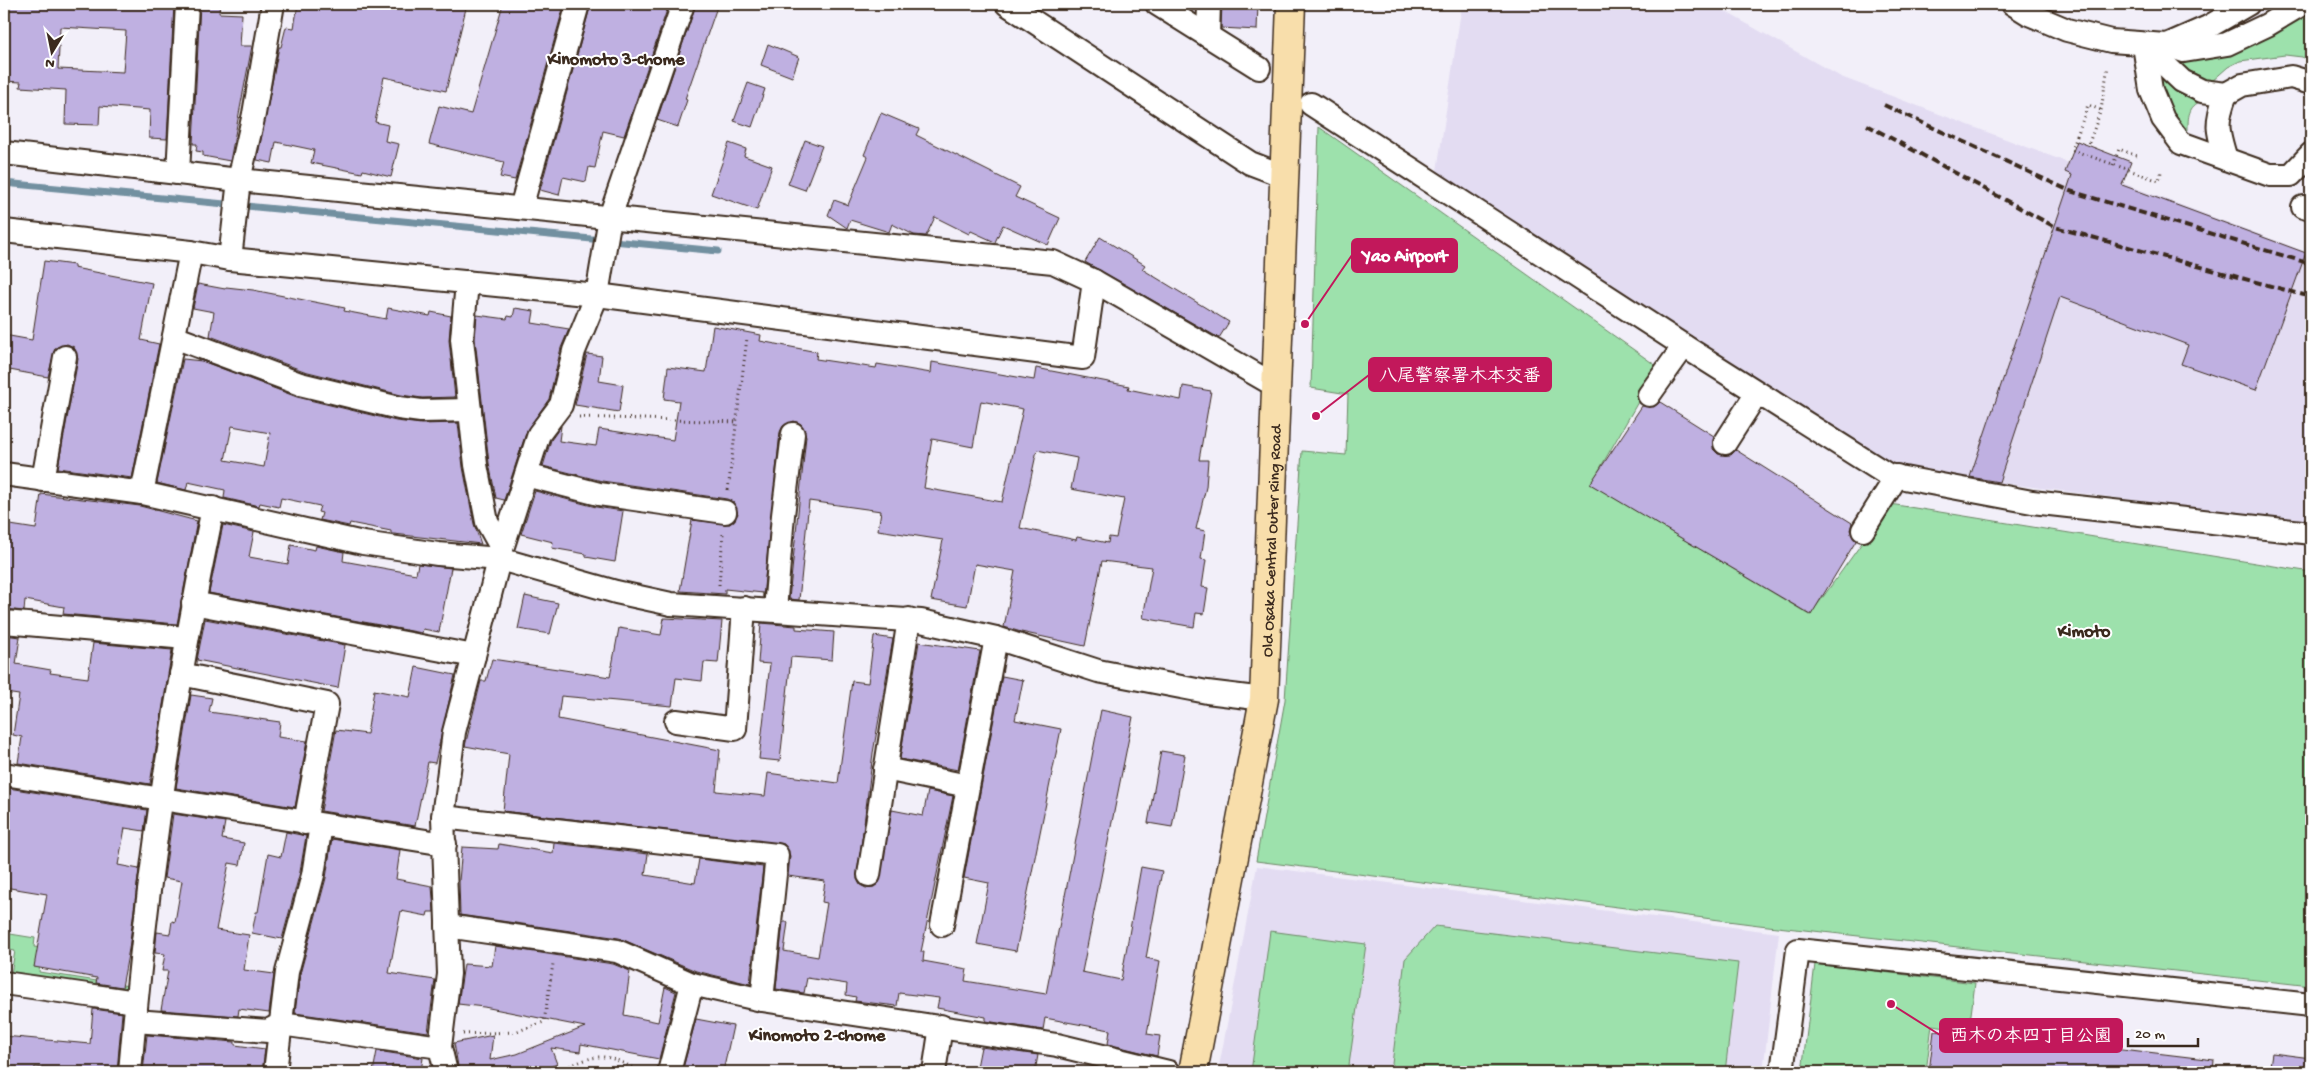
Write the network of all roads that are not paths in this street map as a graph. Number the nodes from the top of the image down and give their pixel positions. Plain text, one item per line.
1 (187, 4) edge
2 (273, 4) edge
3 (578, 4) edge
4 (683, 4) edge
5 (1007, 4) edge
6 (1157, 4) edge
7 (1209, 4) edge
8 (1291, 4) edge
9 (2013, 4) edge
10 (2248, 4) edge
11 (2302, 4) edge
12 (1208, 36) junction
13 (2155, 45) junction
14 (1259, 68) dead end
15 (2311, 83) edge
16 (2226, 94) junction
17 (1311, 104) dead end
18 (4, 153) edge
19 (2311, 154) edge
20 (2226, 159) junction
21 (178, 173) junction
22 (1284, 176) junction
23 (239, 180) junction
24 (521, 208) junction
25 (610, 217) junction
26 (4, 231) edge
27 (191, 252) junction
28 (230, 259) junction
29 (1094, 281) junction
30 (467, 282) junction
31 (597, 295) junction
32 (174, 337) junction
33 (1684, 346) junction
34 (65, 357) dead end
35 (1276, 386) junction
36 (1757, 392) junction
37 (1649, 395) dead end
38 (470, 410) junction
39 (793, 434) dead end
40 (1725, 443) dead end
41 (4, 474) edge
42 (526, 475) junction
43 (1896, 476) junction
44 (43, 480) junction
45 (142, 493) junction
46 (213, 508) junction
47 (725, 512) road end
48 (1863, 530) dead end
49 (2311, 533) edge
50 (501, 554) junction
51 (193, 603) junction
52 (744, 608) junction
53 (775, 610) junction
54 (909, 619) junction
55 (4, 622) edge
56 (186, 638) junction
57 (996, 638) junction
58 (474, 656) junction
59 (180, 674) junction
60 (1264, 699) junction
61 (676, 721) dead end
62 (885, 770) junction
63 (4, 774) edge
64 (968, 786) junction
65 (162, 801) junction
66 (443, 818) junction
67 (313, 824) junction
68 (445, 844) junction
69 (869, 875) dead end
70 (942, 925) dead end
71 (447, 926) junction
72 (4, 984) edge
73 (692, 984) junction
74 (762, 1000) junction
75 (2311, 1005) edge
76 (135, 1012) junction
77 (281, 1024) junction
78 (941, 1026) junction
79 (441, 1040) junction
80 (130, 1072) edge
81 (275, 1072) edge
82 (446, 1072) edge
83 (669, 1072) edge
84 (934, 1072) edge
85 (1168, 1072) edge
86 (1193, 1072) edge
87 (1782, 1072) edge

1 - 21 street
2 - 23 street
3 - 24 street
4 - 25 street
5 - 22 street
6 - 12 street
7 - 12 street
8 - 22 main road, Old Osaka Central Outer Ring Road
9 - 13 street
10 - 13 street
11 - 13 street
12 - 14 street
13 - 16 street
13 - 20 street
15 - 16 street
16 - 20 street
17 - 33 street
18 - 21 street
19 - 20 street
21 - 23 street
22 - 35 main road, Old Osaka Central Outer Ring Road
23 - 24 street
23 - 28 street
24 - 25 street
25 - 29 street
25 - 31 street
26 - 27 street
27 - 28 street
27 - 32 street
28 - 30 street
29 - 31 street
29 - 35 street
30 - 31 street
30 - 38 street
31 - 42 street
32 - 38 street
32 - 45 street
33 - 36 street
33 - 37 street
34 - 44 street
35 - 60 main road, Old Osaka Central Outer Ring Road
36 - 40 street
36 - 43 street
38 - 50 street
39 - 53 street
41 - 44 street
42 - 47 street
42 - 50 street
43 - 48 street
43 - 49 street
44 - 45 street
45 - 46 street
46 - 50 street
46 - 51 street
50 - 52 street
50 - 58 street
51 - 56 street
51 - 58 street
52 - 53 street
52 - 61 street
53 - 54 street
54 - 57 street
54 - 62 street
55 - 56 street
56 - 59 street
57 - 60 street
57 - 64 street
58 - 66 street
59 - 65 street
59 - 67 street
60 - 86 main road, Old Osaka Central Outer Ring Road
62 - 64 street
62 - 69 street
63 - 65 street
64 - 70 street
65 - 67 street
65 - 76 street
66 - 68 street
66 - 74 street
67 - 68 street
67 - 77 street
68 - 71 street
71 - 73 street
71 - 79 street
72 - 76 street
73 - 74 street
73 - 83 street
74 - 78 street
75 - 87 street
76 - 77 street
76 - 80 street
77 - 79 street
77 - 81 street
78 - 84 street
78 - 85 street
79 - 82 street

